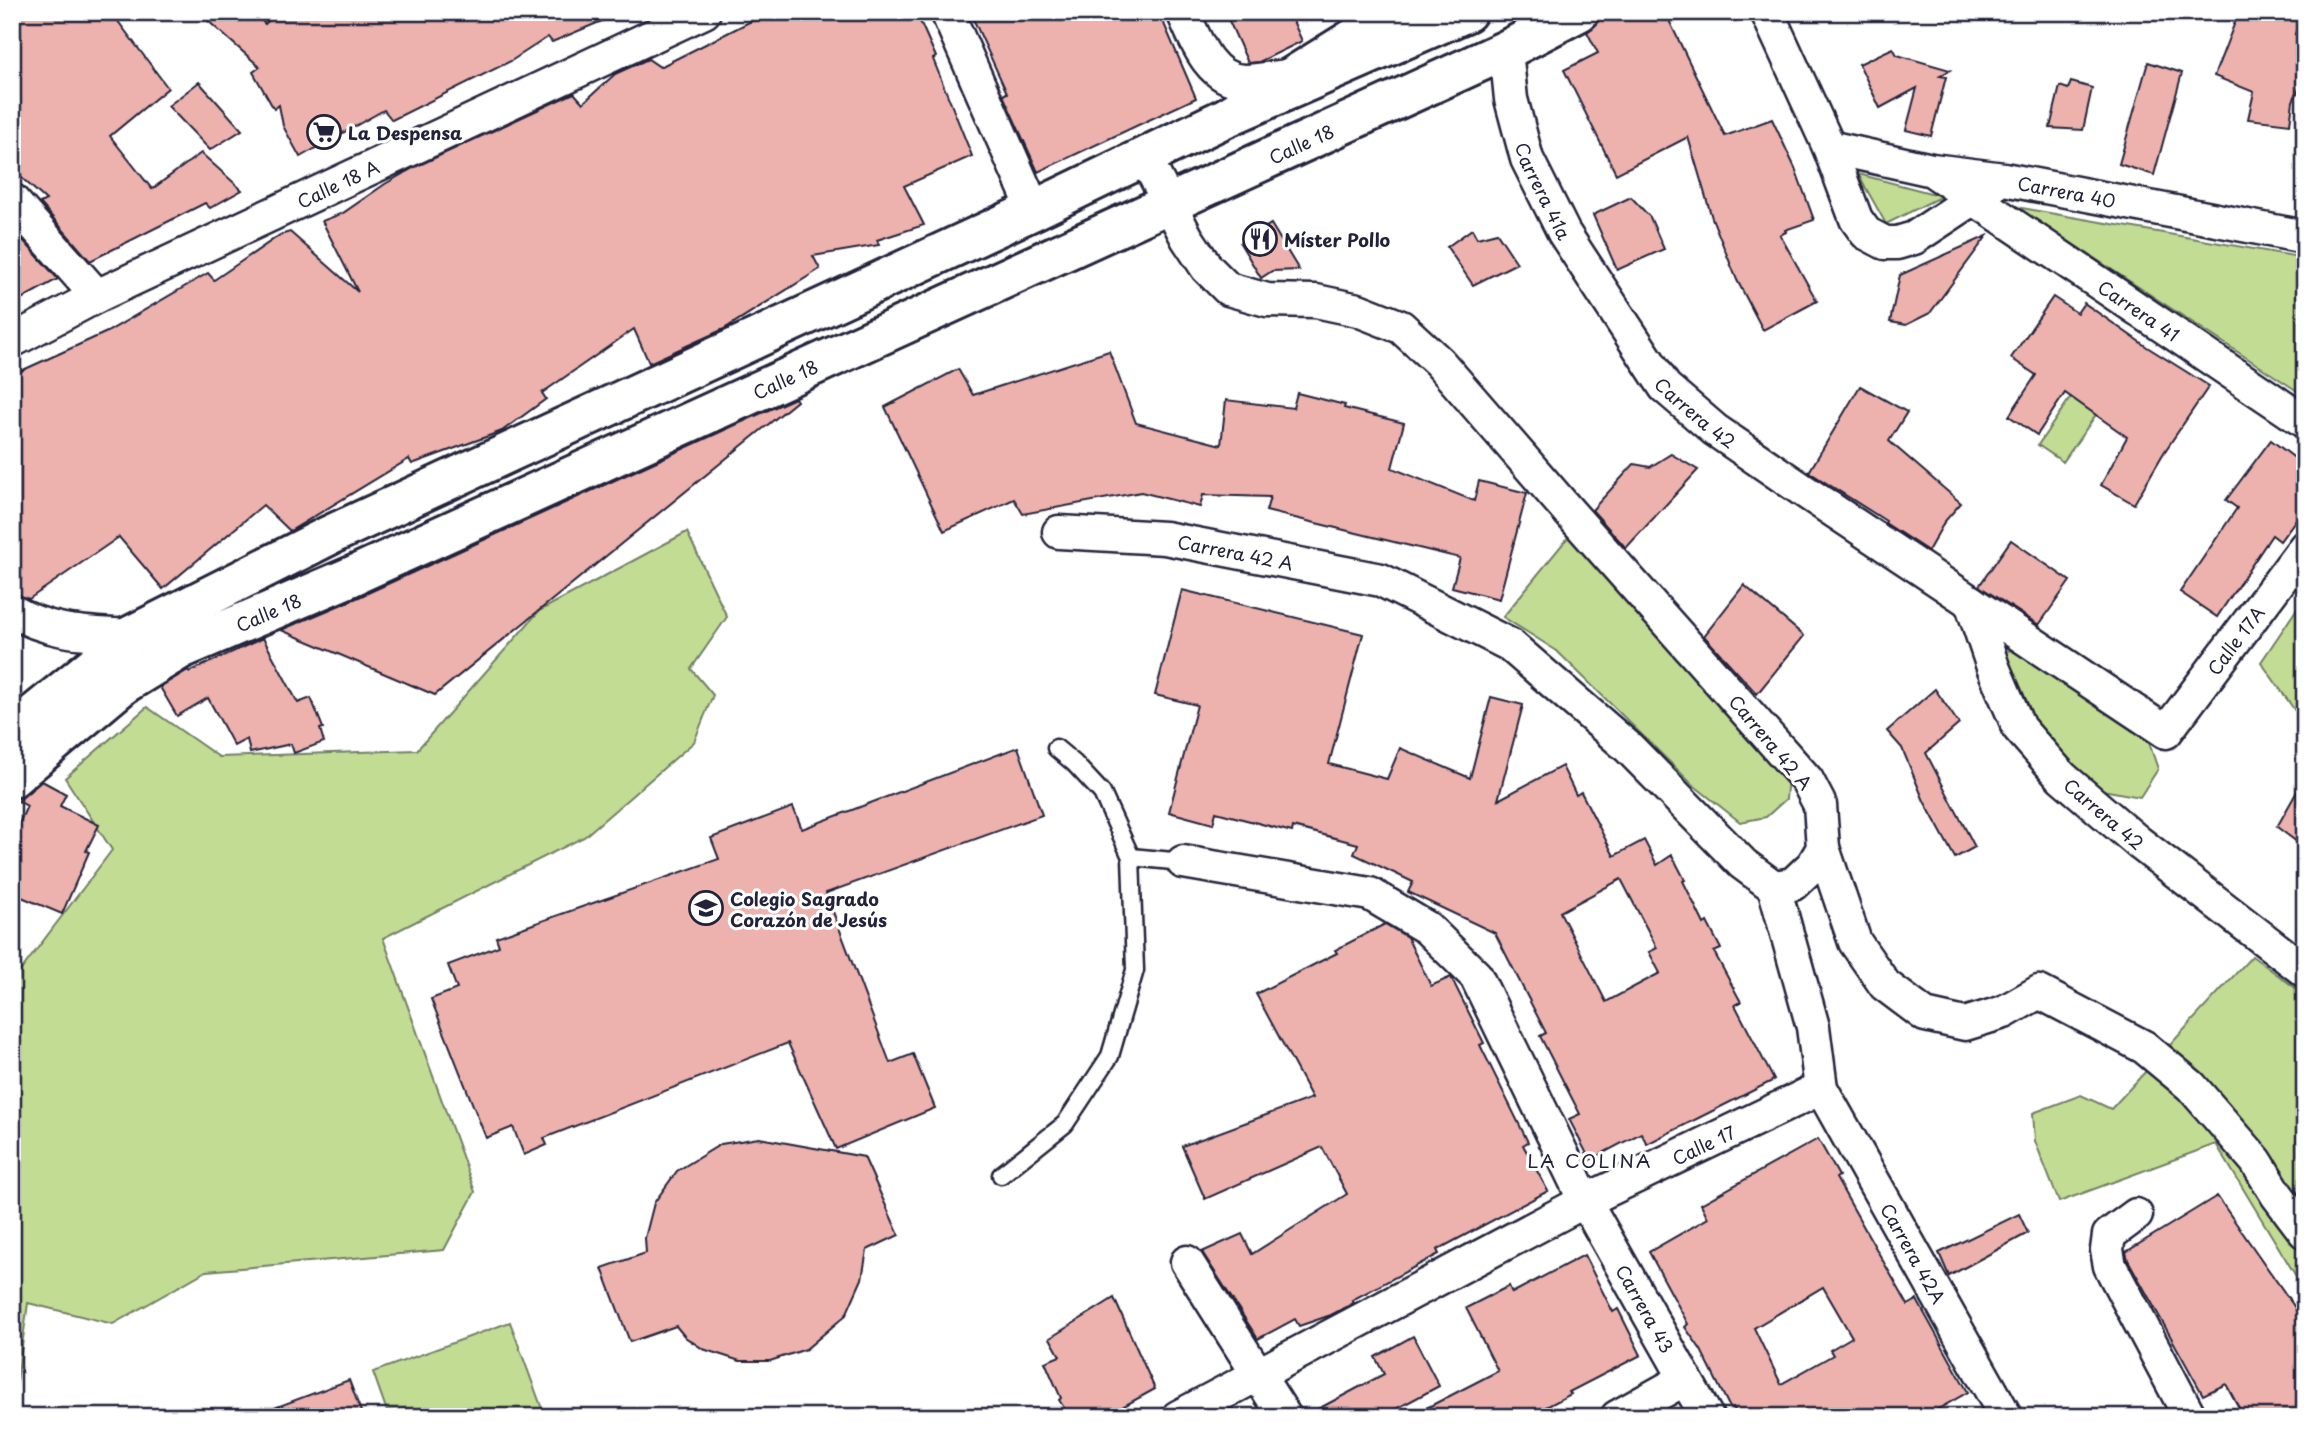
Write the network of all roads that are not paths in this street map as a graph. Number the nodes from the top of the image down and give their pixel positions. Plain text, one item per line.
1 (704, 12) edge
2 (947, 12) edge
3 (1183, 12) edge
4 (1396, 12) edge
5 (1467, 12) edge
6 (1579, 12) edge
7 (1767, 12) edge
8 (1506, 50) junction
9 (1294, 75) junction
10 (1229, 116) junction
11 (1829, 147) junction
12 (1145, 157) junction
13 (1933, 170) junction
14 (2004, 179) junction
15 (1974, 199) junction
16 (12, 200) edge
17 (1168, 203) junction
18 (1034, 209) junction
19 (2305, 237) edge
20 (97, 296) junction
21 (1618, 318) joint
22 (12, 341) edge
23 (2305, 422) edge
24 (1059, 532) dead end
25 (2305, 547) edge
26 (1971, 602) junction
27 (12, 611) edge
28 (130, 636) junction
29 (12, 732) edge
30 (2166, 732) joint
31 (1056, 748) dead end
32 (12, 778) edge
33 (1823, 848) junction
34 (1131, 857) junction
35 (1183, 862) joint
36 (1774, 887) junction
37 (2305, 971) edge
38 (1821, 1088) junction
39 (1001, 1175) dead end
40 (1585, 1201) junction
41 (2136, 1215) dead end
42 (2305, 1232) edge
43 (1187, 1262) dead end
44 (1258, 1376) junction
45 (1685, 1379) junction
46 (1178, 1417) edge
47 (1285, 1417) edge
48 (1617, 1417) edge
49 (1707, 1417) edge
50 (2006, 1417) edge
51 (2190, 1417) edge

1 - 20 street, Calle 18 A
2 - 18 street
3 - 9 street
4 - 9 main road
5 - 10 main road
6 - 8 main road, Calle 18
7 - 11 street
8 - 17 main road, Calle 18
8 - 21 street, Carrera 41a
9 - 10 main road
10 - 12 main road
11 - 13 street, Carrera 40
11 - 15 street
12 - 17 street, Carrera 42 A
12 - 18 main road
13 - 14 street, Carrera 40
13 - 15 street, Carrera 41
14 - 15 street
14 - 19 street, Carrera 40
15 - 23 street, Carrera 41
16 - 20 street
17 - 32 main road, Calle 18
17 - 33 street, Carrera 42 A
18 - 28 main road
20 - 22 street, Calle 18 A
21 - 26 street, Carrera 42
24 - 36 street, Carrera 42 A
25 - 30 street, Calle 17A
26 - 30 street, Carrera 42
26 - 37 street, Carrera 42
27 - 28 street
28 - 29 main road
31 - 34 lane
33 - 36 street
33 - 42 street, Carrera 42 A
34 - 35 lane
34 - 39 lane
35 - 40 street, Carrera 43
36 - 38 street
38 - 40 street, Calle 17
38 - 50 street, Carrera 42A
40 - 44 street, Calle 17
40 - 45 street, Carrera 43
41 - 51 street
43 - 44 street
44 - 46 street, Calle 17
44 - 47 street
45 - 48 street
45 - 49 street, Carrera 43

